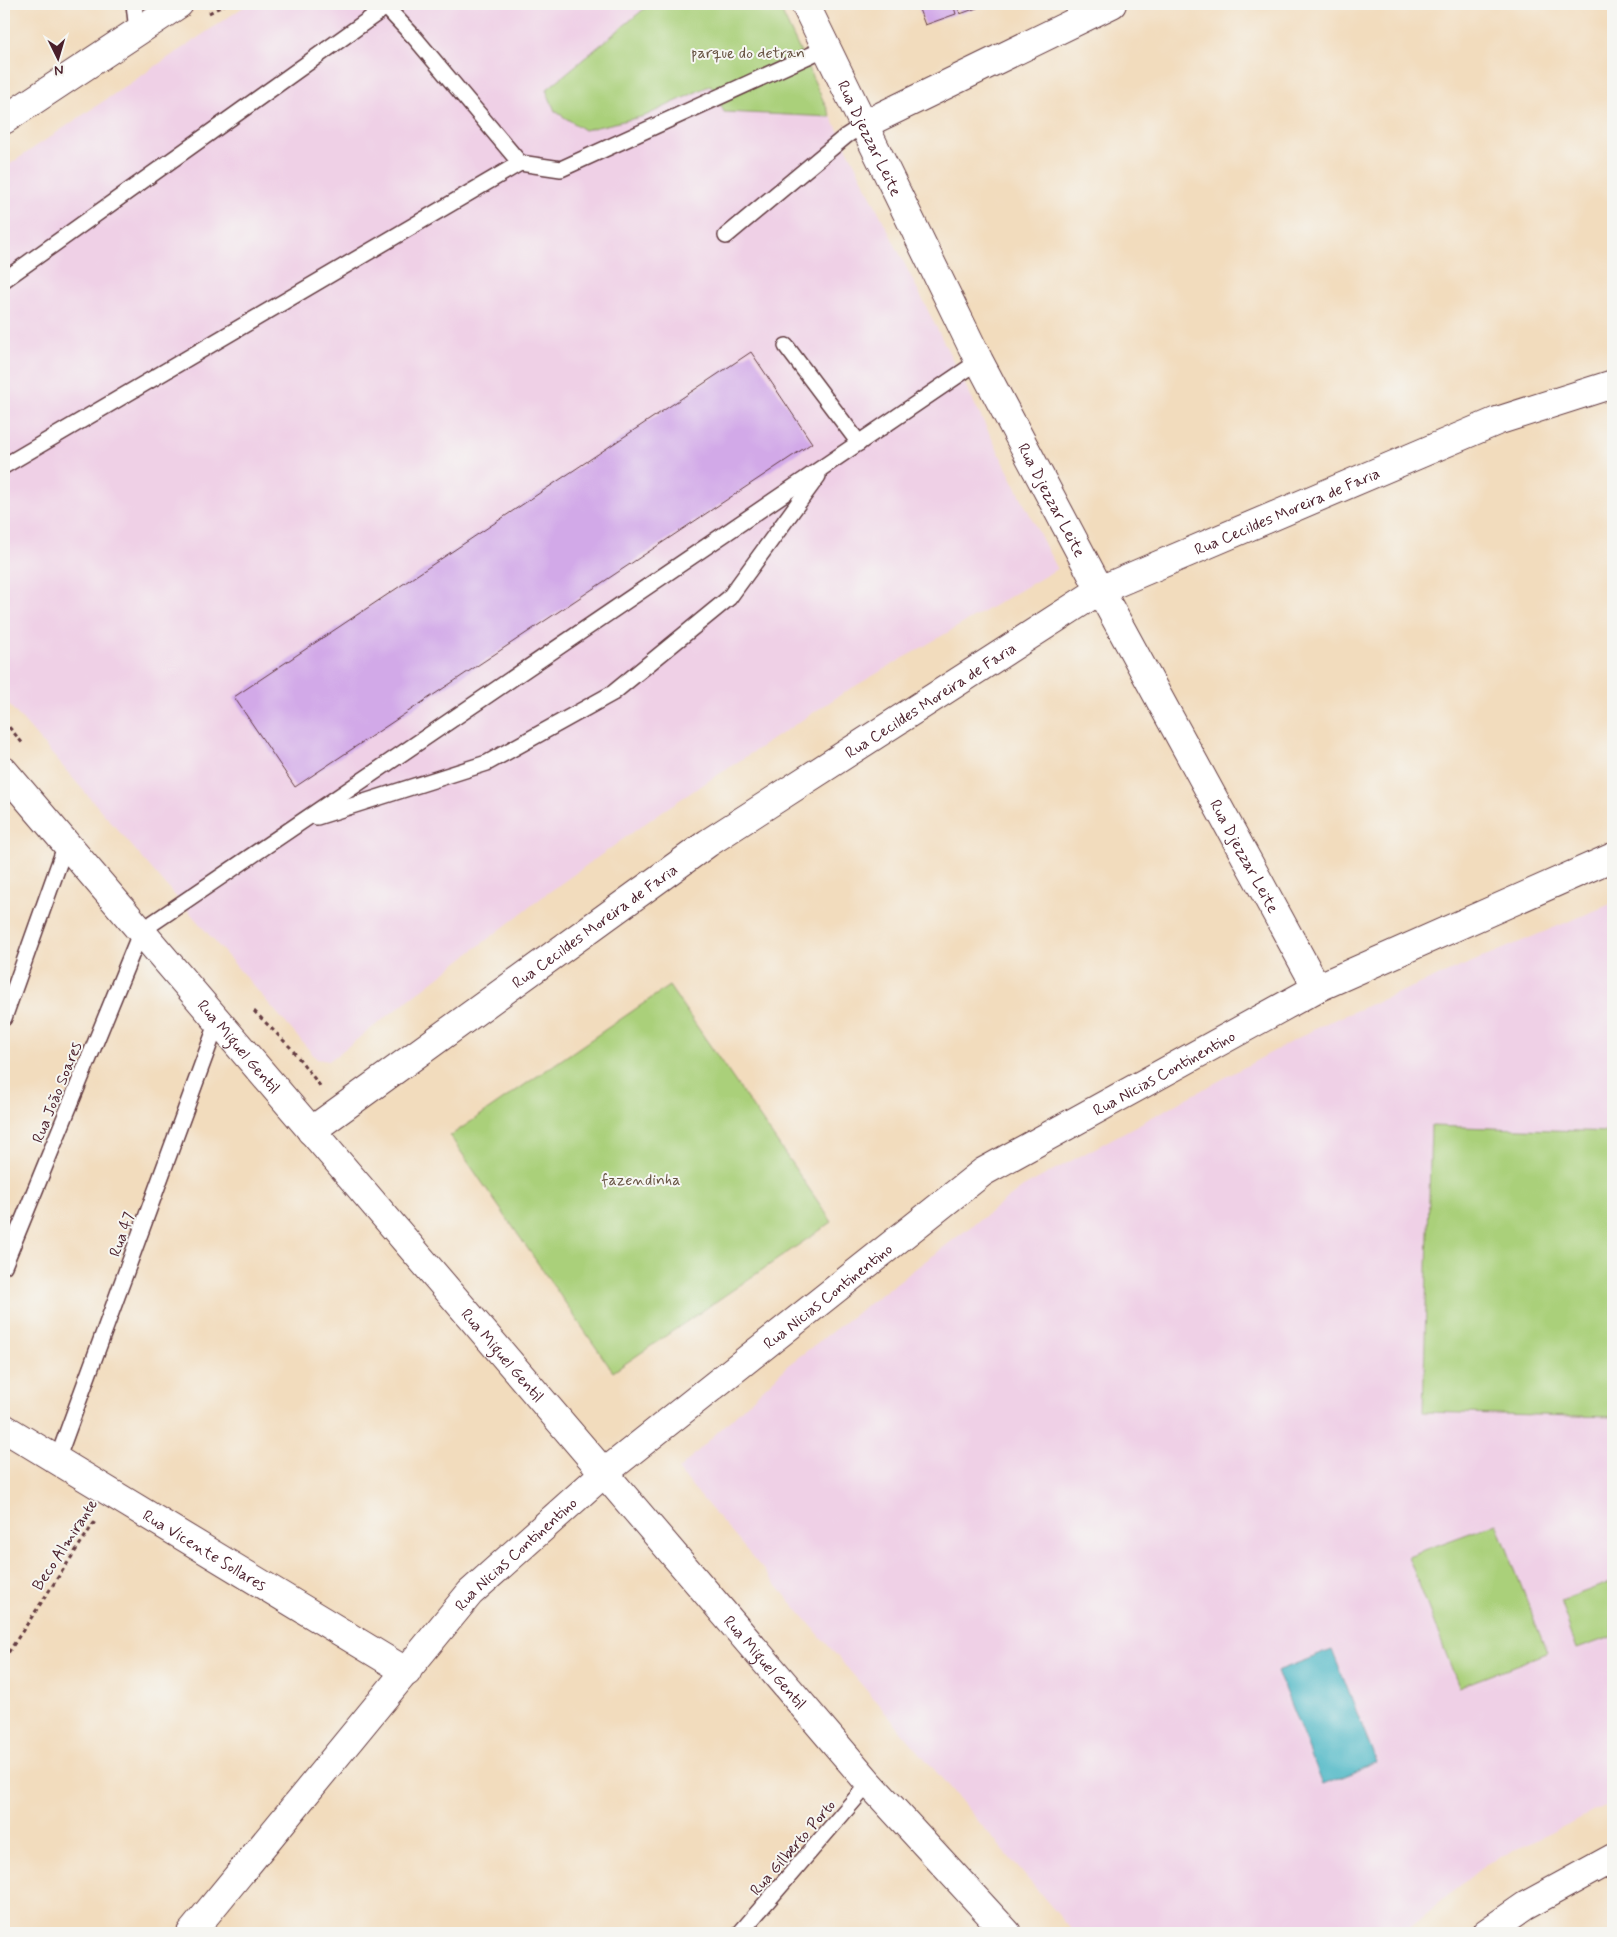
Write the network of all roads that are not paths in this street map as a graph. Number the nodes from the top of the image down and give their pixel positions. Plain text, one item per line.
1 (134, 4) edge
2 (179, 4) edge
3 (805, 4) edge
4 (1112, 4) edge
5 (137, 31) junction
6 (826, 48) junction
7 (4, 120) edge
8 (863, 124) junction
9 (520, 163) junction
10 (726, 236) dead end
11 (4, 280) edge
12 (786, 346) dead end
13 (979, 362) junction
14 (1613, 384) edge
15 (859, 443) junction
16 (4, 466) edge
17 (825, 466) junction
18 (1100, 590) junction
19 (4, 771) edge
20 (301, 822) junction
21 (66, 844) junction
22 (1613, 857) edge
23 (141, 931) junction
24 (1317, 988) junction
25 (4, 1018) edge
26 (218, 1020) junction
27 (311, 1131) junction
28 (4, 1266) edge
29 (4, 1428) edge
30 (57, 1460) junction
31 (604, 1473) junction
32 (407, 1672) junction
33 (869, 1783) junction
34 (1613, 1858) edge
35 (192, 1933) edge
36 (740, 1933) edge
37 (1007, 1933) edge
38 (1486, 1933) edge

1 - 5 lane
2 - 5 street
3 - 6 street, Rua Djezzar Leite
4 - 8 street
5 - 7 street
6 - 8 street, Rua Djezzar Leite
6 - 9 lane
8 - 10 lane
8 - 13 street, Rua Djezzar Leite
9 - 11 lane
9 - 16 lane
12 - 15 lane
13 - 15 lane
13 - 18 street, Rua Djezzar Leite
14 - 18 street, Rua Cecildes Moreira de Faria
15 - 17 lane
17 - 20 lane
17 - 20 lane
18 - 24 street, Rua Djezzar Leite
18 - 27 street, Rua Cecildes Moreira de Faria
19 - 21 street, Rua Miguel Gentil
20 - 23 lane
21 - 23 street, Rua Miguel Gentil
21 - 25 lane
22 - 24 street, Rua Nicias Continentino
23 - 26 street, Rua Miguel Gentil
23 - 28 lane, Rua João Soares
24 - 31 street, Rua Nicias Continentino
26 - 27 street, Rua Miguel Gentil
26 - 30 lane, Rua 47
27 - 31 street, Rua Miguel Gentil
29 - 30 street, Rua Vicente Sollares
30 - 32 street, Rua Vicente Sollares
31 - 32 street, Rua Nicias Continentino
31 - 33 street, Rua Miguel Gentil
32 - 35 street, Rua Nicias Continentino
33 - 36 lane, Rua Gilberto Porto
33 - 37 street, Rua Miguel Gentil
34 - 38 street

